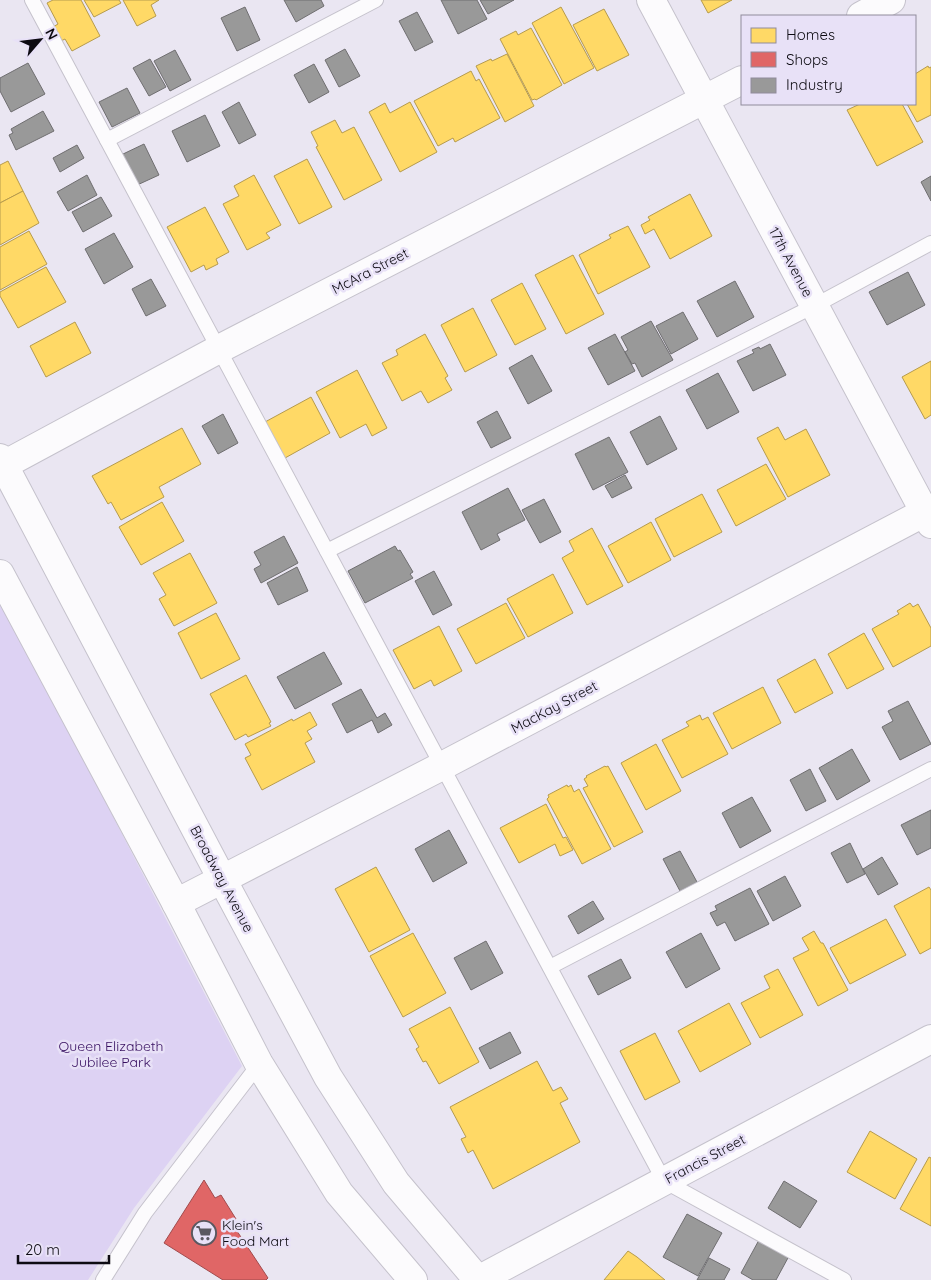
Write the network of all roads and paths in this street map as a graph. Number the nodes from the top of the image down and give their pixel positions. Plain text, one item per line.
1 (32, 0) edge
2 (376, 0) edge
3 (651, 0) edge
4 (891, 0) edge
5 (863, 15) edge
6 (741, 81) edge
7 (704, 100) junction
8 (107, 140) junction
9 (931, 242) edge
10 (814, 306) junction
11 (218, 349) junction
12 (1, 463) edge
13 (929, 515) edge
14 (328, 551) junction
15 (0, 574) edge
16 (442, 766) junction
17 (931, 770) edge
18 (222, 879) junction
19 (176, 903) junction
20 (550, 968) junction
21 (924, 1050) edge
22 (259, 1064) junction
23 (664, 1181) junction
24 (103, 1280) edge
25 (413, 1280) edge
26 (478, 1280) edge
27 (844, 1280) edge

1 - 8 lane
2 - 8 lane
3 - 7 street, 17th Avenue
4 - 5 street
6 - 7 street, McAra Street
7 - 10 street, 17th Avenue
7 - 11 street, McAra Street
8 - 11 lane
9 - 10 lane
10 - 13 street, 17th Avenue
10 - 14 lane
11 - 12 street, McAra Street
11 - 14 lane
12 - 18 street, Broadway Avenue
13 - 16 street, MacKay Street
14 - 16 lane
15 - 19 street
16 - 18 street, MacKay Street
16 - 20 lane
17 - 20 lane
18 - 19 street, MacKay Street
18 - 26 street, Broadway Avenue
19 - 22 street
20 - 23 lane
21 - 23 street, Francis Street
22 - 24 lane
22 - 25 street
23 - 26 street, Francis Street
23 - 27 lane

